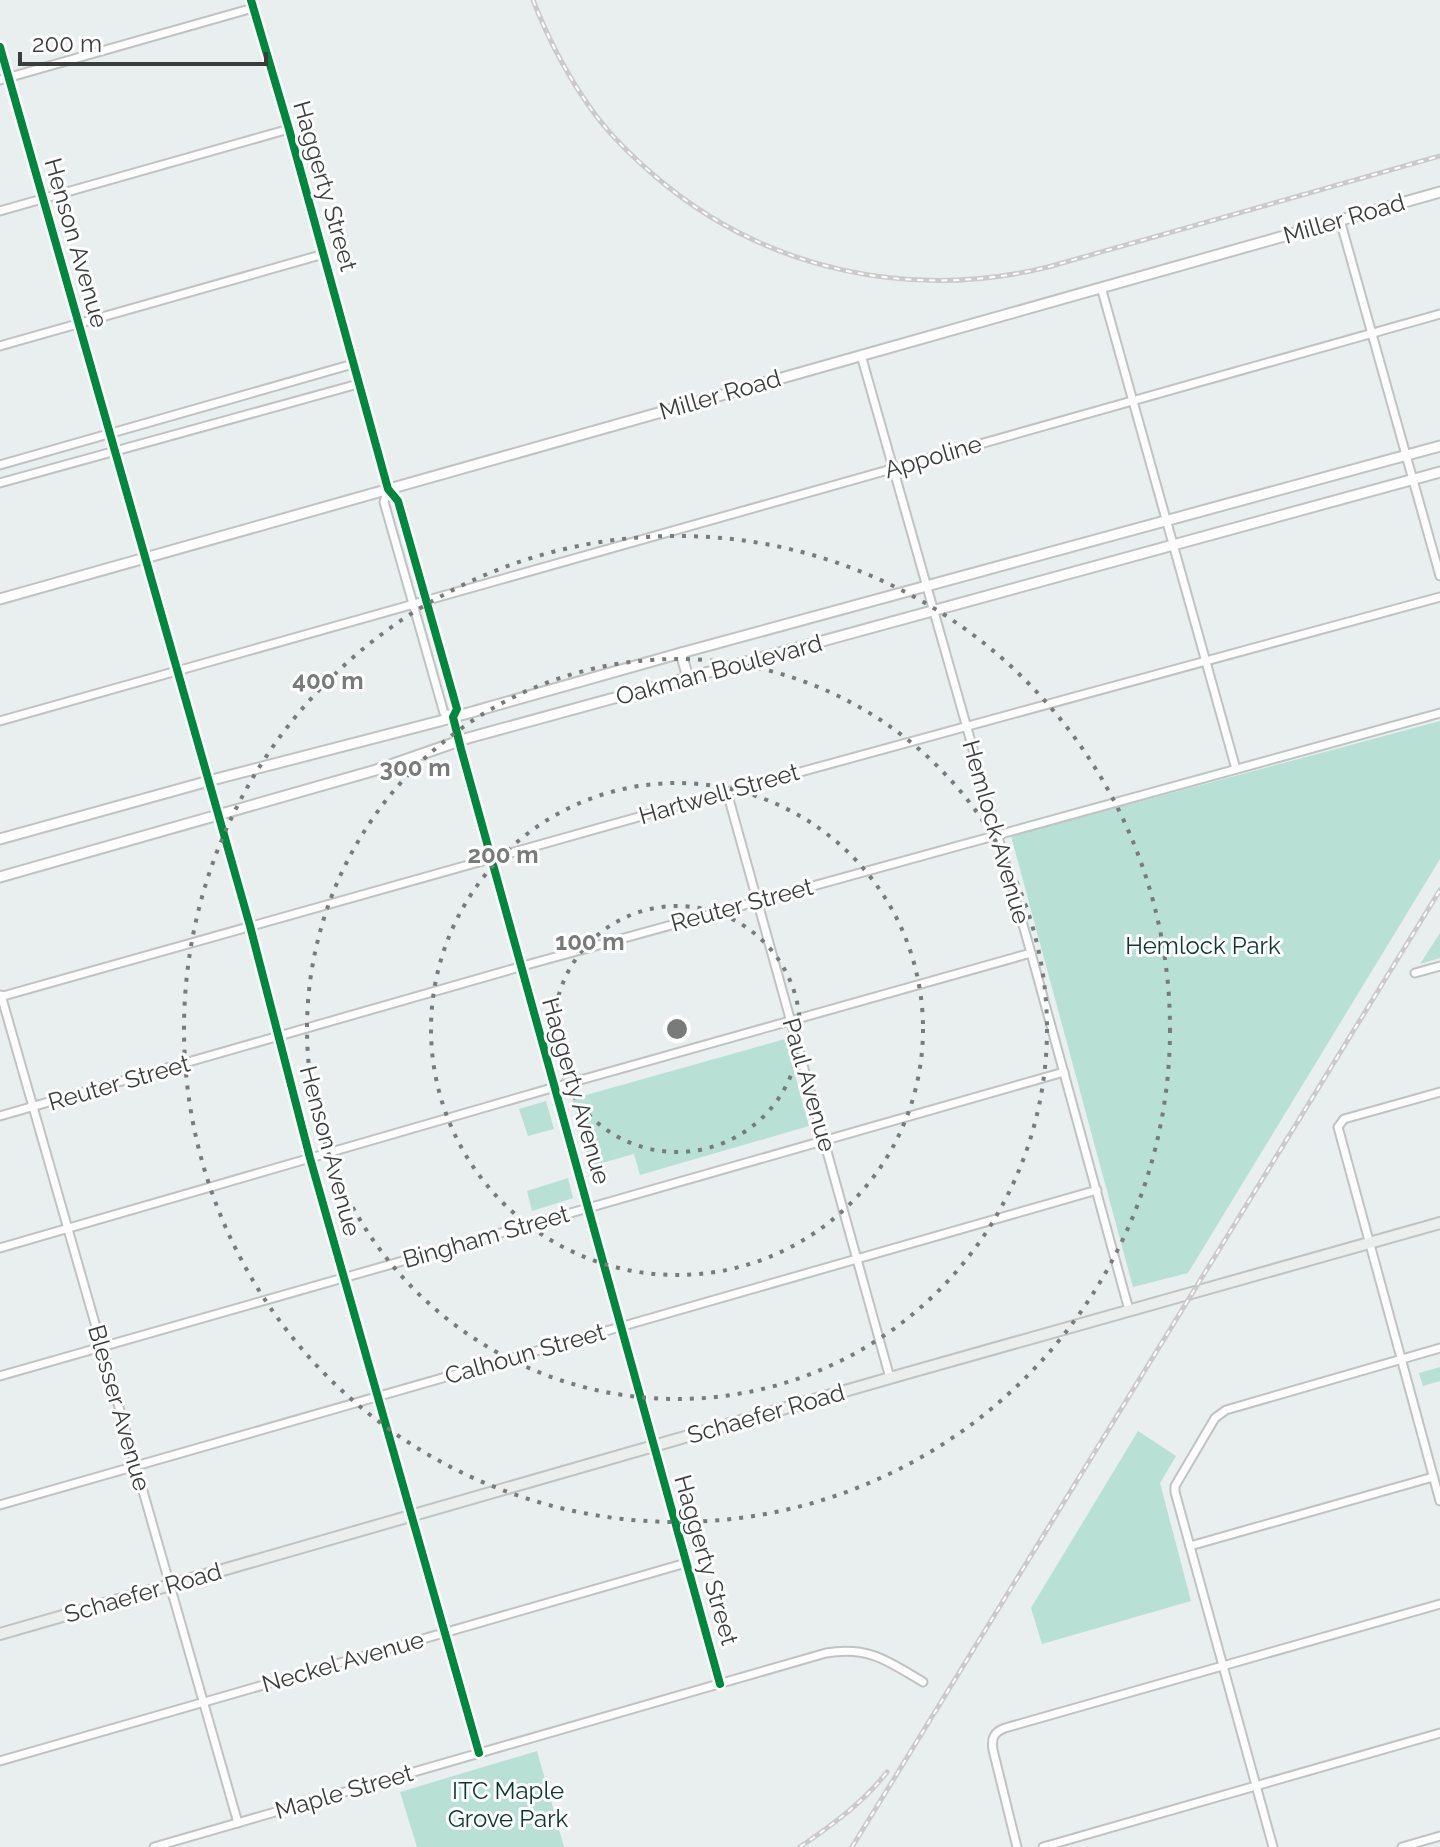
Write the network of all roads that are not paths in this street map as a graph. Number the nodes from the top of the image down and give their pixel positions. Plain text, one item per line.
1 (252, 4) edge
2 (0, 47) edge
3 (4, 78) edge
4 (289, 129) junction
5 (1440, 192) edge
6 (43, 199) junction
7 (0, 211) edge
8 (1340, 220) junction
9 (324, 254) junction
10 (1101, 287) junction
11 (1440, 314) edge
12 (78, 324) junction
13 (1372, 333) junction
14 (0, 346) edge
15 (861, 355) junction
16 (353, 364) junction
17 (358, 384) junction
18 (1133, 401) junction
19 (109, 434) junction
20 (1440, 446) edge
21 (114, 451) junction
22 (1406, 456) junction
23 (0, 465) edge
24 (893, 469) junction
25 (1440, 472) edge
26 (1413, 480) junction
27 (0, 483) edge
28 (388, 489) junction
29 (1167, 521) junction
30 (409, 539) junction
31 (395, 542) junction
32 (1173, 545) junction
33 (144, 558) junction
34 (1440, 576) edge
35 (926, 586) junction
36 (1440, 597) edge
37 (0, 599) edge
38 (426, 601) junction
39 (412, 605) junction
40 (933, 610) junction
41 (681, 653) junction
42 (441, 654) junction
43 (428, 658) junction
44 (1206, 661) junction
45 (177, 671) junction
46 (688, 678) junction
47 (1440, 713) edge
48 (453, 717) junction
49 (0, 721) edge
50 (966, 726) junction
51 (459, 741) junction
52 (1236, 769) junction
53 (209, 781) junction
54 (727, 792) junction
55 (218, 815) junction
56 (996, 835) junction
57 (0, 839) edge
58 (491, 858) junction
59 (0, 877) edge
60 (758, 901) junction
61 (250, 926) junction
62 (1031, 953) junction
63 (1440, 966) edge
64 (520, 967) junction
65 (1415, 973) dead end
66 (0, 995) edge
67 (791, 1021) junction
68 (280, 1037) junction
69 (1064, 1072) junction
70 (554, 1087) junction
71 (1440, 1092) edge
72 (33, 1107) junction
73 (0, 1116) edge
74 (824, 1139) junction
75 (310, 1158) junction
76 (1097, 1190) junction
77 (587, 1208) junction
78 (1440, 1223) edge
79 (68, 1229) junction
80 (1369, 1244) junction
81 (0, 1248) edge
82 (857, 1258) junction
83 (344, 1278) junction
84 (1129, 1310) junction
85 (621, 1327) junction
86 (102, 1347) junction
87 (1440, 1348) edge
88 (1400, 1359) junction
89 (0, 1376) edge
90 (890, 1378) junction
91 (378, 1397) junction
92 (654, 1446) junction
93 (136, 1466) junction
94 (1433, 1477) junction
95 (1440, 1501) edge
96 (0, 1505) edge
97 (412, 1516) junction
98 (1190, 1546) junction
99 (686, 1563) junction
100 (170, 1585) junction
101 (1440, 1604) edge
102 (445, 1633) junction
103 (0, 1634) edge
104 (1222, 1666) junction
105 (923, 1682) dead end
106 (720, 1684) junction
107 (204, 1702) junction
108 (1440, 1733) edge
109 (479, 1753) junction
110 (0, 1761) edge
111 (1256, 1786) junction
112 (238, 1823) junction
113 (1440, 1836) edge
114 (154, 1847) edge
115 (1017, 1847) edge
116 (1043, 1847) edge
117 (1273, 1847) edge
118 (1402, 1847) edge

1 - 3 street
1 - 4 street, Haggerty Street
2 - 3 street, Henson Avenue
3 - 6 street, Henson Avenue
4 - 6 street
4 - 9 street, Haggerty Street
5 - 8 street, Miller Road
6 - 7 street
6 - 12 street, Henson Avenue
8 - 10 street, Miller Road
8 - 13 street
9 - 12 street
9 - 16 street, Haggerty Street
10 - 15 street, Miller Road
10 - 18 street
11 - 13 street, Appoline
12 - 14 street
12 - 19 street, Henson Avenue
13 - 18 street, Appoline
13 - 22 street
15 - 24 street, Hemlock Avenue
15 - 28 street, Miller Road
16 - 17 street, Haggerty Street
16 - 19 street
17 - 21 street
17 - 28 street, Haggerty Avenue
18 - 24 street, Appoline
18 - 29 street
19 - 21 street, Henson Avenue
19 - 23 street
20 - 22 street, Oakman Boulevard
21 - 27 street
21 - 33 street, Henson Avenue
22 - 26 street
22 - 29 street, Oakman Boulevard
24 - 35 street, Hemlock Avenue
24 - 38 street, Appoline
25 - 26 street, Oakman Boulevard
26 - 32 street, Oakman Boulevard
26 - 34 street
28 - 30 street, Haggerty Avenue
28 - 31 street, Haggerty Avenue
28 - 33 street, Miller Road
29 - 32 street
29 - 35 street, Oakman Boulevard
30 - 31 street
30 - 38 street, Haggerty Avenue
31 - 39 street, Haggerty Avenue
32 - 40 street, Oakman Boulevard
32 - 44 street
33 - 37 street, Miller Road
33 - 45 street, Henson Avenue
35 - 40 street, Hemlock Avenue
35 - 41 street, Oakman Boulevard
36 - 44 street, Hartwell Street
38 - 39 street, Appoline
38 - 42 street, Haggerty Avenue
39 - 43 street, Haggerty Avenue
39 - 45 street, Appoline
40 - 46 street, Oakman Boulevard
40 - 50 street, Hemlock Avenue
41 - 46 street
41 - 48 street, Oakman Boulevard
42 - 43 street
42 - 48 street, Haggerty Avenue
43 - 48 street, Haggerty Avenue
44 - 50 street, Hartwell Street
44 - 52 street
45 - 49 street, Appoline
45 - 53 street, Henson Avenue
46 - 51 street, Oakman Boulevard
47 - 52 street, Reuter Street
48 - 51 street, Haggerty Avenue
48 - 53 street, Oakman Boulevard
50 - 54 street, Hartwell Street
50 - 56 street, Hemlock Avenue
51 - 55 street, Oakman Boulevard
51 - 58 street, Haggerty Avenue
52 - 56 street, Reuter Street
53 - 55 street, Henson Avenue
53 - 57 street, Oakman Boulevard
54 - 58 street, Hartwell Street
54 - 60 street, Paul Avenue
55 - 59 street, Oakman Boulevard
55 - 61 street, Henson Avenue
56 - 60 street, Reuter Street
56 - 62 street, Hemlock Avenue
58 - 61 street, Hartwell Street
58 - 64 street, Haggerty Avenue
60 - 64 street, Reuter Street
60 - 67 street, Paul Avenue
61 - 66 street, Hartwell Street
61 - 68 street, Henson Avenue
62 - 67 street
62 - 69 street, Hemlock Avenue
63 - 65 street
64 - 68 street, Reuter Street
64 - 70 street, Haggerty Avenue
66 - 72 street, Blesser Avenue
67 - 70 street
67 - 74 street, Paul Avenue
68 - 72 street, Reuter Street
68 - 75 street, Henson Avenue
69 - 74 street, Bingham Street
69 - 76 street, Hemlock Avenue
70 - 75 street
70 - 77 street, Haggerty Avenue
71 - 80 street
72 - 73 street, Reuter Street
72 - 79 street, Blesser Avenue
74 - 77 street, Bingham Street
74 - 82 street, Paul Avenue
75 - 79 street
75 - 83 street, Henson Avenue
76 - 82 street, Calhoun Street
76 - 84 street, Hemlock Avenue
77 - 83 street, Bingham Street
77 - 85 street, Haggerty Avenue
78 - 80 main road, Schaefer Road
79 - 81 street
79 - 86 street, Blesser Avenue
80 - 84 main road, Schaefer Road
80 - 88 street
82 - 85 street, Calhoun Street
82 - 90 street, Paul Avenue
83 - 86 street, Bingham Street
83 - 91 street, Henson Avenue
84 - 90 main road, Schaefer Road
85 - 91 street, Calhoun Street
85 - 92 street, Haggerty Avenue
86 - 89 street, Bingham Street
86 - 93 street, Blesser Avenue
87 - 88 street
88 - 94 street
88 - 98 street
90 - 92 main road, Schaefer Road
91 - 93 street, Calhoun Street
91 - 97 street, Henson Avenue
92 - 97 main road, Schaefer Road
92 - 99 street, Haggerty Street
93 - 96 street, Calhoun Street
93 - 100 street, Blesser Avenue
94 - 95 street
94 - 98 street
97 - 100 main road, Schaefer Road
97 - 102 street, Henson Avenue
98 - 104 street
99 - 102 street, Neckel Avenue
99 - 106 street, Haggerty Street
100 - 103 main road, Schaefer Road
100 - 107 street, Blesser Avenue
101 - 104 street
102 - 107 street, Neckel Avenue
102 - 109 street, Henson Avenue
104 - 111 street
104 - 115 street
105 - 106 street, Maple Street
106 - 109 street, Maple Street
107 - 110 street, Neckel Avenue
107 - 112 street, Blesser Avenue
108 - 111 street
109 - 112 street, Maple Street
111 - 116 street
111 - 117 street
112 - 114 street, Maple Street
113 - 118 street

